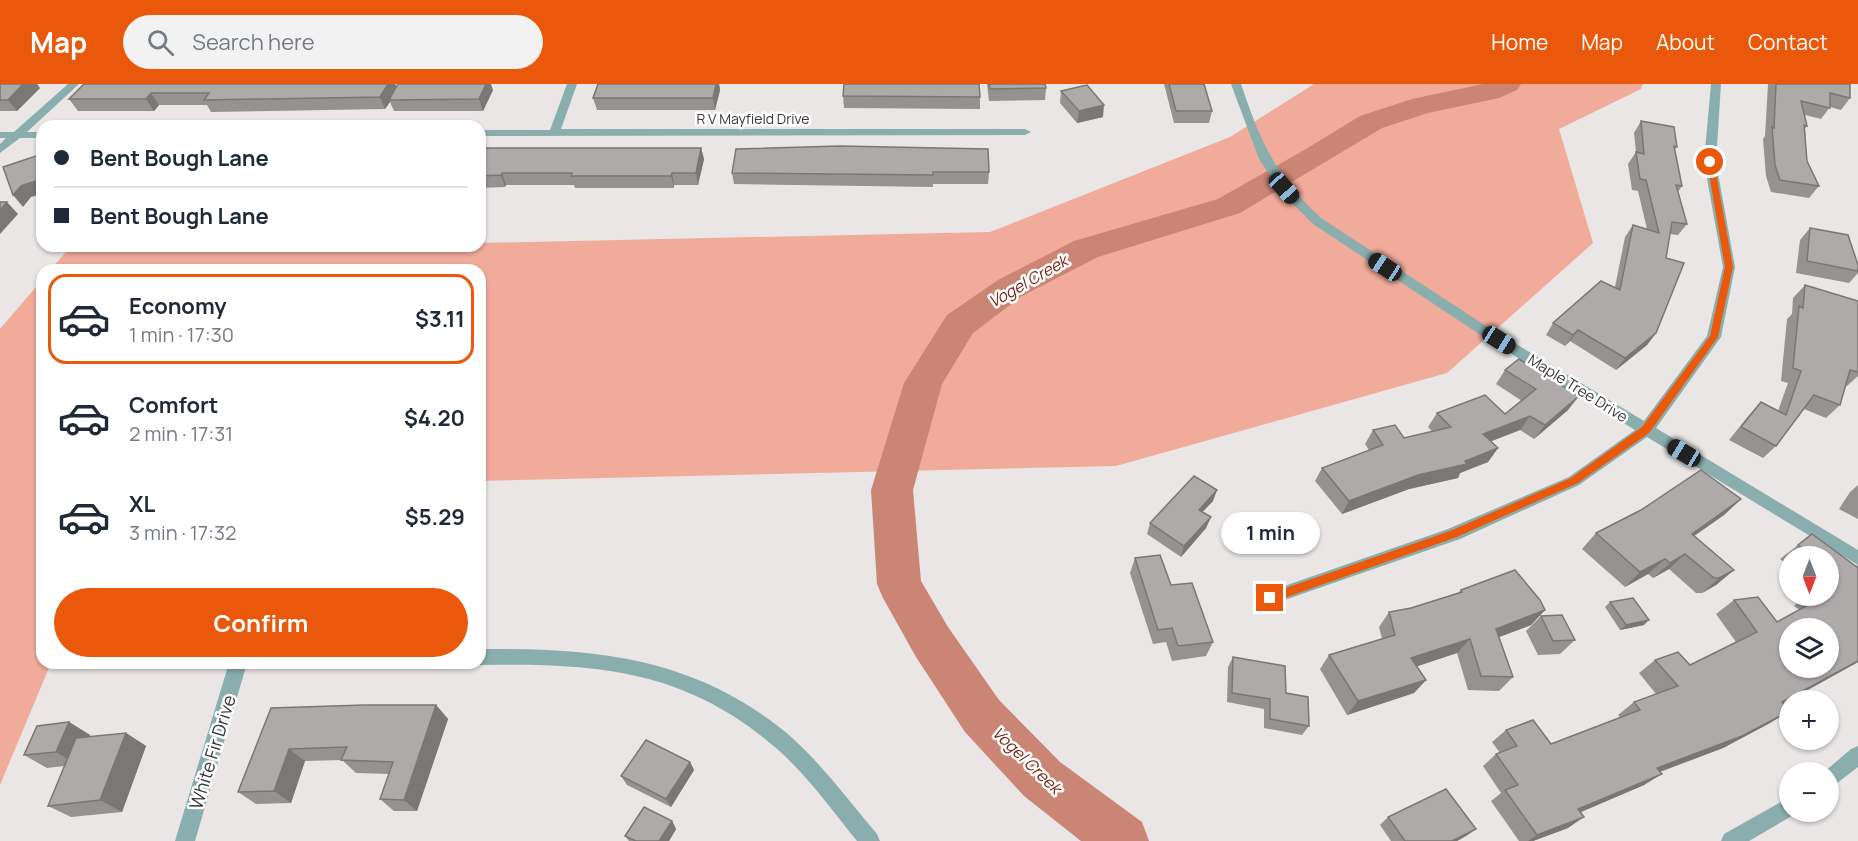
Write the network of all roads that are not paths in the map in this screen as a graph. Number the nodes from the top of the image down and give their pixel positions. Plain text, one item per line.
1 (74, 84) edge
2 (572, 84) edge
3 (1236, 84) edge
4 (1716, 84) edge
5 (1025, 132) dead end
6 (554, 133) junction
7 (486, 134) edge
8 (0, 135) edge
9 (18, 135) junction
10 (36, 135) edge
11 (0, 150) edge
12 (1646, 430) junction
13 (1858, 558) edge
14 (1270, 598) dead end
15 (486, 657) edge
16 (236, 669) edge
17 (1858, 755) edge
18 (1839, 771) edge
19 (1779, 813) edge
20 (185, 841) edge
21 (870, 841) edge
22 (1732, 841) edge

1 - 9 street
2 - 6 street
3 - 12 street, Maple Tree Drive
4 - 12 street
5 - 6 street, R V Mayfield Drive
6 - 7 street, R V Mayfield Drive
8 - 9 street
9 - 10 street
9 - 11 street
12 - 13 street, Maple Tree Drive
12 - 14 street
15 - 21 street
16 - 20 street, White Fir Drive
17 - 18 street
19 - 22 street

